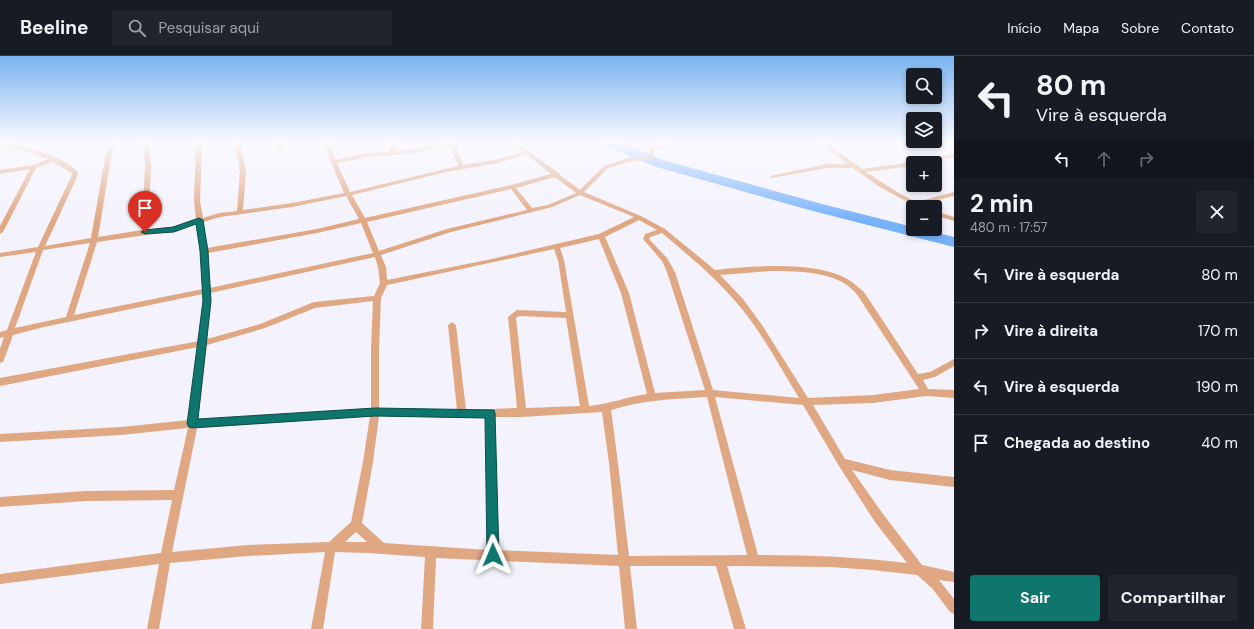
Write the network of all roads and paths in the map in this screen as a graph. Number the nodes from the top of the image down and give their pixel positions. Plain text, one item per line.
1 (34, 167) edge
2 (29, 168) edge
3 (70, 168) edge
4 (106, 168) edge
5 (148, 168) edge
6 (198, 168) edge
7 (242, 168) edge
8 (337, 168) edge
9 (458, 168) edge
10 (549, 168) edge
11 (605, 168) edge
12 (818, 168) edge
13 (856, 168) edge
14 (885, 168) edge
15 (861, 171) junction
16 (0, 172) edge
17 (557, 174) junction
18 (773, 177) dead end
19 (512, 187) junction
20 (580, 193) junction
21 (348, 194) junction
22 (954, 194) edge
23 (907, 200) edge
24 (936, 200) edge
25 (240, 211) junction
26 (531, 211) junction
27 (942, 215) edge
28 (639, 217) junction
29 (954, 219) edge
30 (199, 220) junction
31 (363, 220) junction
32 (662, 230) junction
33 (0, 232) edge
34 (145, 232) junction
35 (601, 236) junction
36 (94, 240) junction
37 (556, 246) junction
38 (40, 249) junction
39 (204, 251) junction
40 (377, 254) junction
41 (0, 255) edge
42 (714, 273) junction
43 (384, 283) junction
44 (206, 291) junction
45 (378, 298) junction
46 (569, 315) junction
47 (69, 319) junction
48 (452, 325) dead end
49 (10, 332) junction
50 (0, 335) edge
51 (203, 343) junction
52 (0, 360) edge
53 (954, 362) edge
54 (916, 377) junction
55 (0, 382) edge
56 (926, 392) junction
57 (710, 393) junction
58 (954, 394) edge
59 (652, 397) junction
60 (806, 402) junction
61 (606, 408) junction
62 (585, 410) junction
63 (375, 412) junction
64 (490, 413) junction
65 (522, 413) junction
66 (462, 414) junction
67 (192, 424) junction
68 (0, 438) edge
69 (842, 463) junction
70 (954, 482) edge
71 (179, 495) junction
72 (0, 502) edge
73 (356, 525) junction
74 (331, 547) junction
75 (380, 547) junction
76 (431, 552) junction
77 (493, 555) junction
78 (165, 559) junction
79 (623, 561) junction
80 (720, 561) junction
81 (754, 561) junction
82 (918, 569) junction
83 (954, 577) edge
84 (0, 579) edge
85 (954, 608) edge
86 (152, 629) edge
87 (317, 629) edge
88 (427, 629) edge
89 (631, 629) edge
90 (740, 629) edge

1 - 33 street
2 - 16 street
3 - 38 street
4 - 36 street
5 - 34 street
6 - 30 street
7 - 25 street
8 - 21 street
9 - 21 street
10 - 17 street
11 - 20 street
12 - 18 street
13 - 15 street
14 - 15 street
15 - 23 street
17 - 19 street
17 - 20 street
19 - 26 street
19 - 31 street
20 - 26 street
20 - 28 street
21 - 25 street
21 - 31 street
22 - 24 street
25 - 30 street
26 - 40 street
27 - 29 street
28 - 32 street
28 - 35 street
30 - 34 street
30 - 39 street
31 - 39 street
31 - 40 street
32 - 42 street
32 - 57 street
34 - 36 street
35 - 37 street
35 - 59 street
36 - 38 street
36 - 47 street
37 - 43 street
37 - 46 street
38 - 41 street
38 - 49 street
39 - 44 street
40 - 43 street
40 - 44 street
42 - 54 street
42 - 60 street
43 - 45 street
44 - 47 street
44 - 51 street
45 - 51 street
45 - 63 street
46 - 62 street
46 - 65 street
47 - 49 street
48 - 66 street
49 - 50 street
49 - 52 street
51 - 55 street
51 - 67 street
53 - 54 street
54 - 56 street
56 - 58 street
56 - 60 street
57 - 59 street
57 - 60 street
57 - 81 street
59 - 61 street
60 - 69 street
61 - 62 street
61 - 79 street
62 - 65 street
63 - 66 street
63 - 67 street
63 - 73 street
64 - 65 street
64 - 66 street
64 - 77 street
67 - 68 street
67 - 71 street
69 - 70 street
69 - 82 street
71 - 72 street
71 - 78 street
73 - 74 street
73 - 75 street
74 - 75 street
74 - 78 street
74 - 87 street
75 - 76 street
76 - 77 street
76 - 88 street
77 - 79 street
78 - 84 street
78 - 86 street
79 - 80 street
79 - 89 street
80 - 81 street
80 - 90 street
81 - 82 street
82 - 83 street
82 - 85 street

